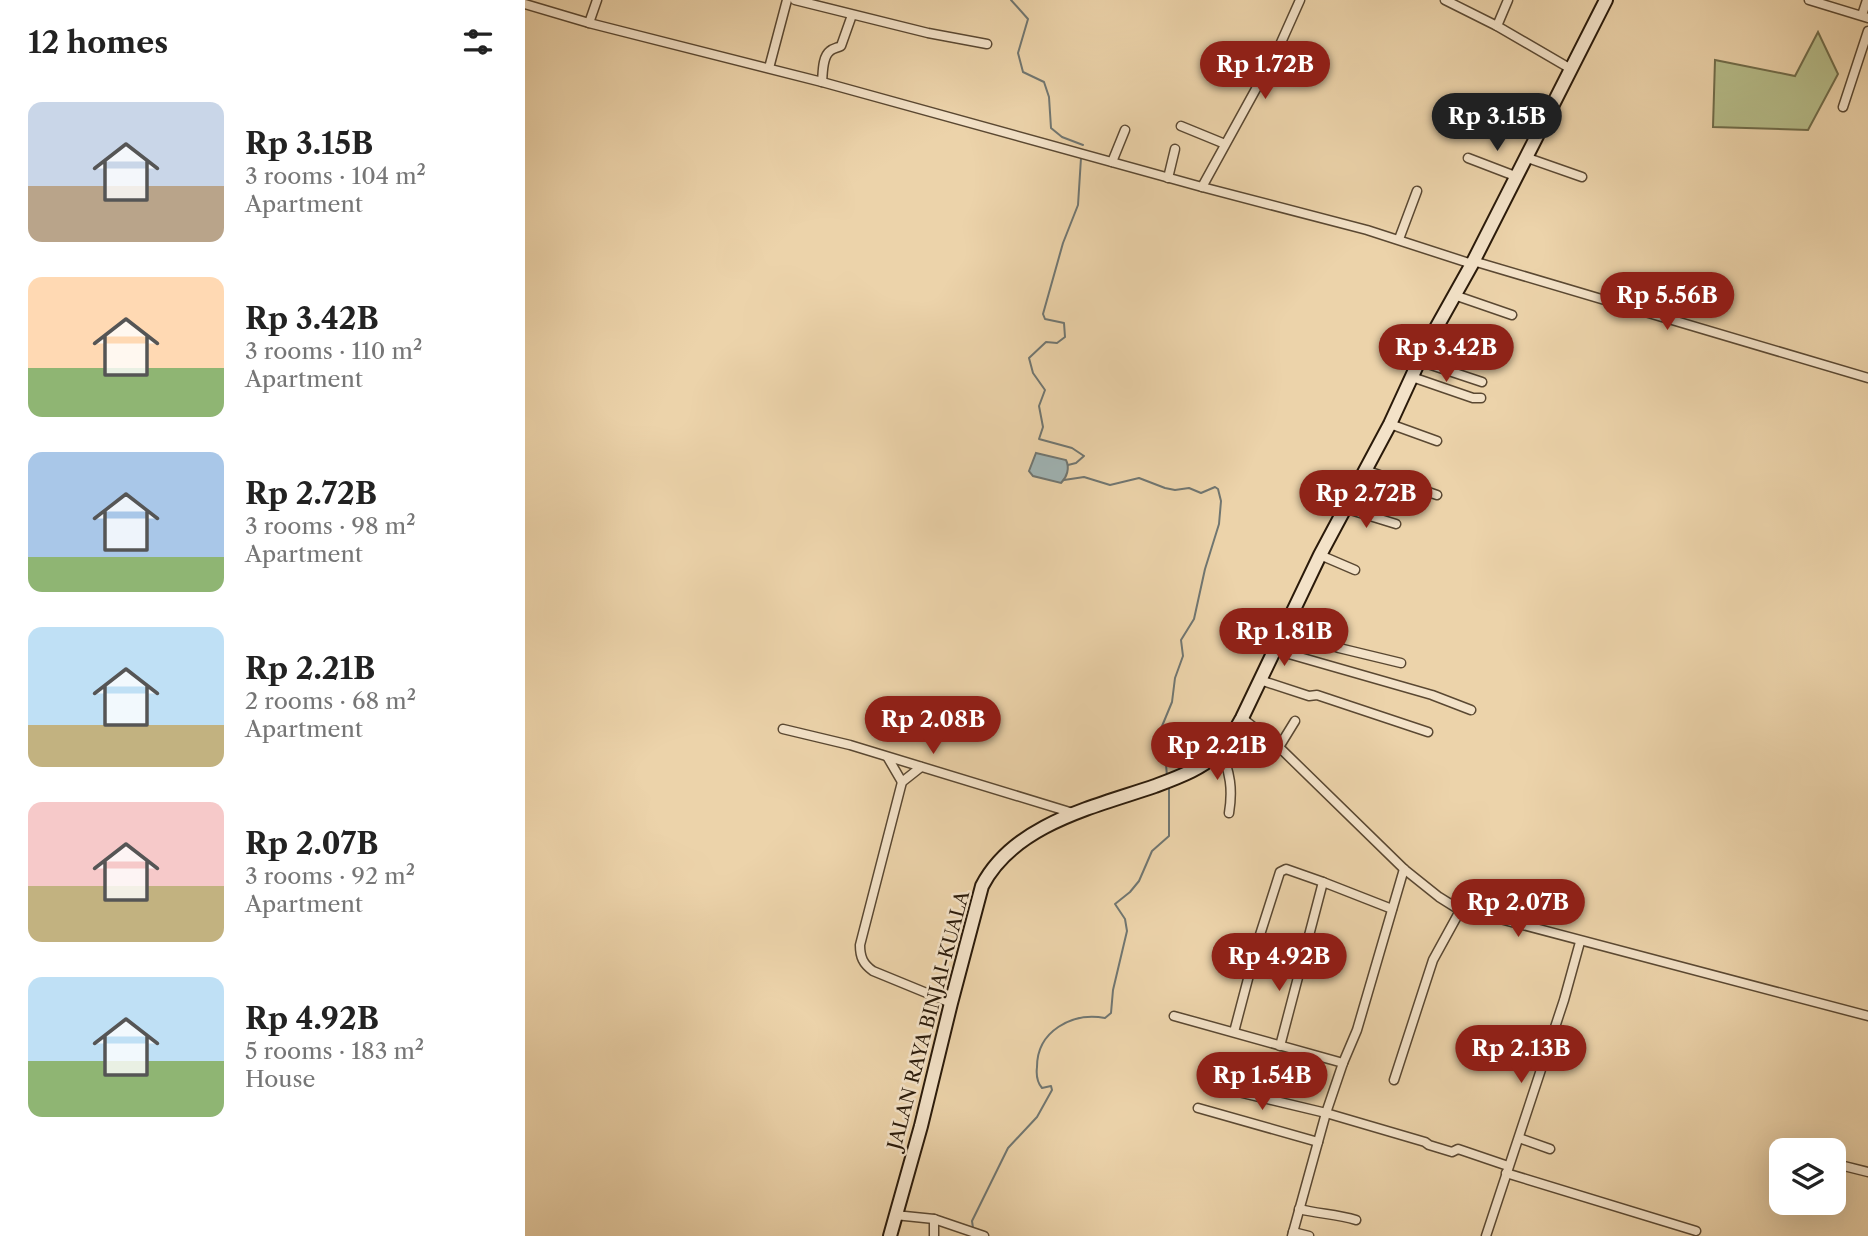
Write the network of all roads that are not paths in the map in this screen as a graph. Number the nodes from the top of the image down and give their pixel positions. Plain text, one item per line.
1 (597, 0) edge
2 (787, 0) edge
3 (795, 0) edge
4 (1300, 0) edge
5 (1445, 0) edge
6 (1508, 0) edge
7 (1606, 0) edge
8 (1809, 0) edge
9 (1867, 0) edge
10 (525, 4) edge
11 (852, 15) junction
12 (1865, 17) edge
13 (589, 23) junction
14 (1497, 26) junction
15 (1868, 31) edge
16 (987, 44) dead end
17 (769, 68) junction
18 (1571, 69) junction
19 (822, 82) junction
20 (1843, 107) dead end
21 (1181, 126) dead end
22 (1125, 130) dead end
23 (1225, 144) junction
24 (1175, 149) dead end
25 (1525, 157) junction
26 (1468, 158) dead end
27 (1112, 162) junction
28 (1515, 176) junction
29 (1582, 177) dead end
30 (1168, 178) junction
31 (1202, 187) junction
32 (1417, 191) dead end
33 (1399, 239) junction
34 (1472, 263) junction
35 (1454, 295) junction
36 (1512, 315) dead end
37 (1419, 361) junction
38 (1412, 377) junction
39 (1868, 378) edge
40 (1482, 382) dead end
41 (1481, 398) dead end
42 (1390, 424) junction
43 (1437, 441) dead end
44 (1365, 470) junction
45 (1437, 495) dead end
46 (1345, 508) junction
47 (1396, 524) dead end
48 (1320, 555) junction
49 (1355, 570) dead end
50 (1285, 629) junction
51 (1275, 650) junction
52 (1401, 663) dead end
53 (1261, 680) junction
54 (1471, 710) dead end
55 (1242, 718) junction
56 (1295, 721) dead end
57 (783, 729) dead end
58 (1428, 733) dead end
59 (1279, 747) junction
60 (1221, 750) junction
61 (888, 758) junction
62 (921, 768) junction
63 (902, 782) junction
64 (1229, 813) dead end
65 (1076, 814) junction
66 (1404, 869) junction
67 (1323, 882) junction
68 (1392, 909) junction
69 (1461, 909) junction
70 (1580, 942) junction
71 (951, 1003) junction
72 (1174, 1016) dead end
73 (1868, 1016) edge
74 (1234, 1032) junction
75 (1280, 1046) junction
76 (1342, 1063) junction
77 (1394, 1080) dead end
78 (1230, 1090) dead end
79 (1198, 1108) dead end
80 (1326, 1113) junction
81 (1519, 1138) junction
82 (1318, 1142) junction
83 (1550, 1149) dead end
84 (1846, 1166) edge
85 (1507, 1170) junction
86 (1868, 1172) edge
87 (1299, 1209) junction
88 (895, 1216) junction
89 (934, 1219) junction
90 (1356, 1220) dead end
91 (1696, 1231) dead end
92 (1292, 1234) edge
93 (890, 1236) edge
94 (934, 1236) edge
95 (984, 1236) edge
96 (1309, 1236) edge
97 (1486, 1236) edge

1 - 13 street
2 - 17 street
3 - 11 street
4 - 23 street
5 - 14 street
6 - 14 street
7 - 18 main road, JALAN RAYA BINJAI-KUALA
8 - 12 street
9 - 12 street
10 - 13 street
11 - 16 street
11 - 19 street
13 - 17 street
14 - 18 street
15 - 20 street
17 - 19 street
18 - 25 main road, JALAN RAYA BINJAI-KUALA
19 - 27 street
21 - 23 street
22 - 27 street
23 - 31 street
24 - 30 street
25 - 28 main road, JALAN RAYA BINJAI-KUALA
25 - 29 street
26 - 28 street
27 - 30 street
28 - 34 main road, JALAN RAYA BINJAI-KUALA
30 - 31 street
31 - 33 street
32 - 33 street
33 - 34 street
34 - 35 main road, JALAN RAYA BINJAI-KUALA
34 - 39 street
35 - 36 street
35 - 37 main road, JALAN RAYA BINJAI-KUALA
37 - 38 main road, JALAN RAYA BINJAI-KUALA
37 - 40 street
38 - 41 street
38 - 42 main road, JALAN RAYA BINJAI-KUALA
42 - 43 street
42 - 44 main road, JALAN RAYA BINJAI-KUALA
44 - 45 street
44 - 46 main road, JALAN RAYA BINJAI-KUALA
46 - 47 street
46 - 48 main road, JALAN RAYA BINJAI-KUALA
48 - 49 street
48 - 50 main road, JALAN RAYA BINJAI-KUALA
50 - 51 main road, JALAN RAYA BINJAI-KUALA
50 - 52 street
51 - 53 main road, JALAN RAYA BINJAI-KUALA
51 - 54 street
53 - 55 main road, JALAN RAYA BINJAI-KUALA
53 - 58 street
55 - 59 street
55 - 60 main road, JALAN RAYA BINJAI-KUALA
56 - 59 street
57 - 61 street
59 - 66 street
60 - 64 street
60 - 65 main road, JALAN RAYA BINJAI-KUALA
61 - 62 street
61 - 63 street
62 - 63 street
62 - 65 street
63 - 71 street
65 - 71 main road, JALAN RAYA BINJAI-KUALA
66 - 68 street
66 - 69 street
67 - 68 street
67 - 74 street
67 - 75 street
68 - 76 street
69 - 70 street
69 - 77 street
70 - 73 street
70 - 81 street
71 - 88 main road, JALAN RAYA BINJAI-KUALA
72 - 74 street
74 - 75 street
75 - 76 street
76 - 80 street
78 - 80 street
79 - 82 street
80 - 82 street
80 - 85 street
81 - 83 street
81 - 85 street
82 - 87 street
84 - 86 street
85 - 91 street
85 - 97 street
87 - 90 street
87 - 92 street
88 - 89 street
88 - 93 main road, JALAN RAYA BINJAI-KUALA
89 - 94 street
89 - 95 street
92 - 96 street

